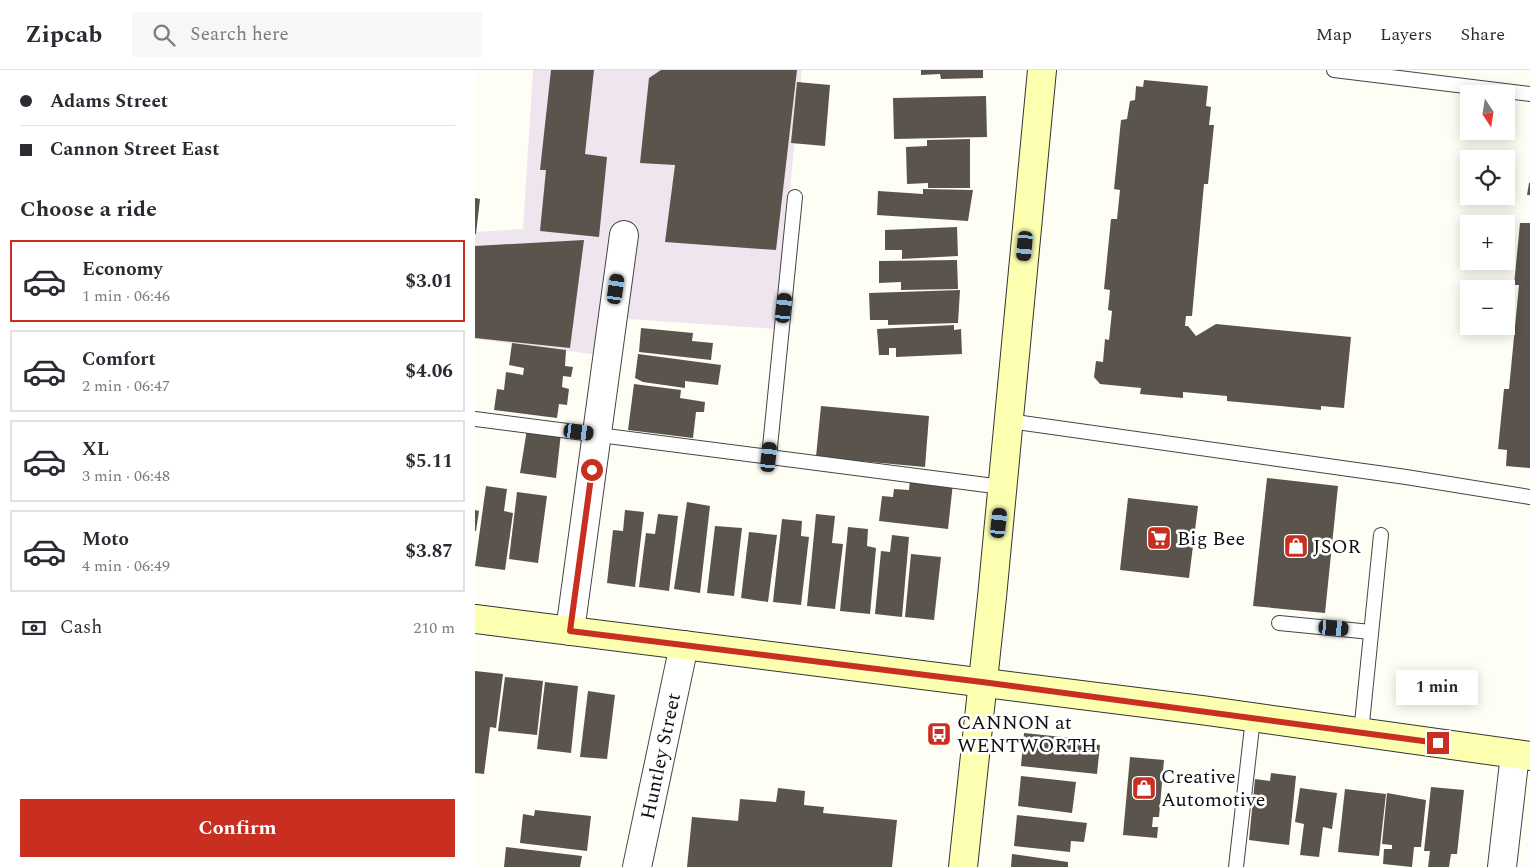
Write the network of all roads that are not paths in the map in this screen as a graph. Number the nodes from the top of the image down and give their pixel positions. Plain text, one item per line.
1 (1042, 70) edge
2 (1334, 70) edge
3 (1530, 94) edge
4 (795, 197) dead end
5 (624, 235) dead end
6 (475, 419) edge
7 (1009, 421) junction
8 (596, 435) junction
9 (769, 457) junction
10 (1002, 486) junction
11 (1530, 497) edge
12 (1381, 535) dead end
13 (475, 619) edge
14 (1279, 623) dead end
15 (570, 631) junction
16 (1371, 632) junction
17 (684, 645) junction
18 (982, 682) junction
19 (1253, 718) junction
20 (1361, 733) junction
21 (1522, 755) edge
22 (637, 867) edge
23 (963, 867) edge
24 (1237, 867) edge
25 (1502, 867) edge

1 - 7 main road
2 - 3 lane
4 - 9 lane
5 - 8 street
6 - 8 lane
7 - 10 main road
7 - 11 lane
8 - 9 lane
8 - 15 street
9 - 10 lane
10 - 18 main road
12 - 16 lane
13 - 15 main road
14 - 16 lane
15 - 17 main road
16 - 20 lane
17 - 18 main road
17 - 22 street, Huntley Street
18 - 19 main road
18 - 23 main road
19 - 20 main road
19 - 24 lane
20 - 21 main road
21 - 25 street

